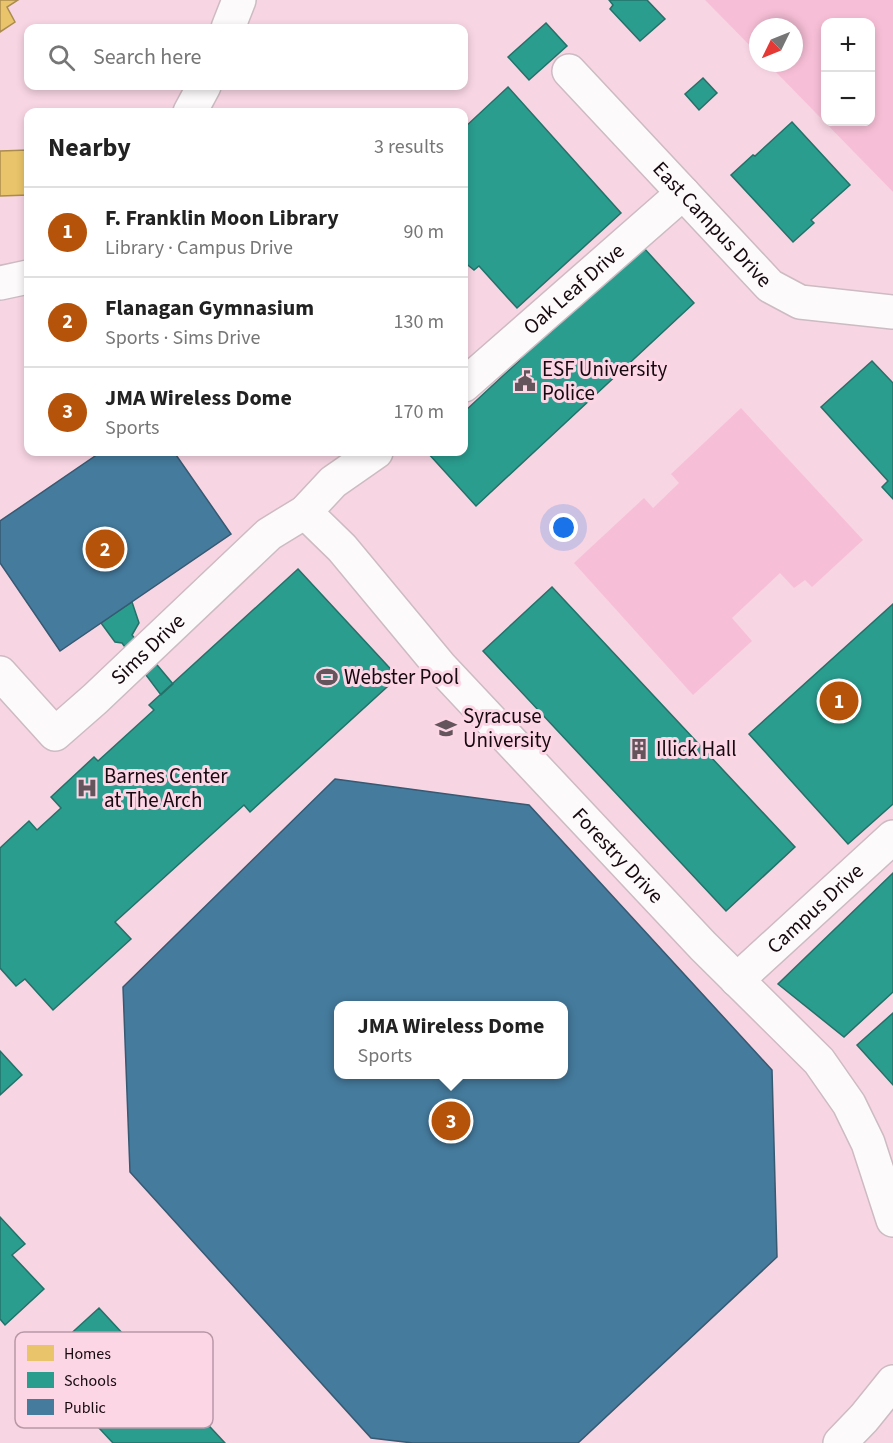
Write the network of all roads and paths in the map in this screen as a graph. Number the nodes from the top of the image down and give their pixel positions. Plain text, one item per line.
1 (240, 0) edge
2 (230, 24) edge
3 (569, 71) dead end
4 (202, 90) edge
5 (192, 108) edge
6 (683, 193) junction
7 (24, 279) edge
8 (0, 283) edge
9 (893, 312) edge
10 (468, 381) edge
11 (370, 456) edge
12 (305, 512) junction
13 (0, 673) edge
14 (893, 837) edge
15 (737, 980) junction
16 (893, 1220) edge
17 (889, 1395) edge
18 (840, 1443) edge

1 - 2 street
3 - 6 street, East Campus Drive
4 - 5 street
6 - 9 street, East Campus Drive
6 - 10 street, Oak Leaf Drive
7 - 8 street
11 - 12 street
12 - 13 street, Sims Drive
12 - 15 street, Forestry Drive
14 - 15 street, Campus Drive
15 - 16 street, Forestry Drive
17 - 18 street

